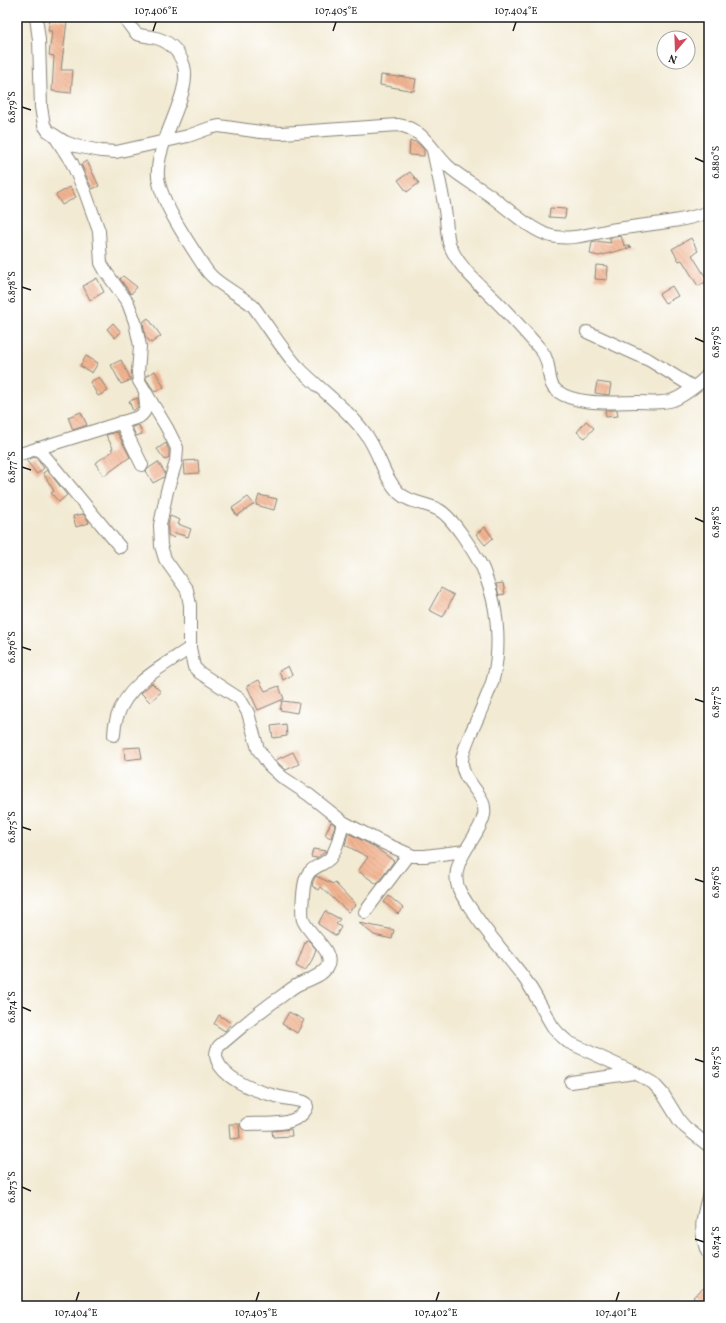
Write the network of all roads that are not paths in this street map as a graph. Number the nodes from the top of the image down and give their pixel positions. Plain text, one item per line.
1 (36, 17) edge
2 (124, 17) edge
3 (54, 135) junction
4 (164, 141) junction
5 (433, 149) junction
6 (709, 212) edge
7 (587, 332) dead end
8 (709, 373) edge
9 (693, 387) junction
10 (145, 394) junction
11 (121, 422) junction
12 (38, 448) junction
13 (17, 455) edge
14 (142, 465) dead end
15 (120, 547) dead end
16 (190, 648) junction
17 (114, 735) dead end
18 (343, 822) junction
19 (465, 850) junction
20 (408, 855) junction
21 (365, 912) dead end
22 (635, 1073) junction
23 (571, 1082) dead end
24 (247, 1124) dead end
25 (709, 1146) edge
26 (709, 1194) edge
27 (709, 1256) edge

1 - 3 street
2 - 4 street
3 - 4 street
3 - 10 street
4 - 5 street
4 - 19 street
5 - 6 street
5 - 9 street
7 - 9 street
8 - 9 street
10 - 11 street
10 - 16 street
11 - 12 street
11 - 14 street
12 - 13 street
12 - 15 street
16 - 17 street
16 - 18 street
18 - 20 street
18 - 24 street
19 - 20 street
19 - 22 street
20 - 21 street
22 - 23 street
22 - 25 street
26 - 27 street

